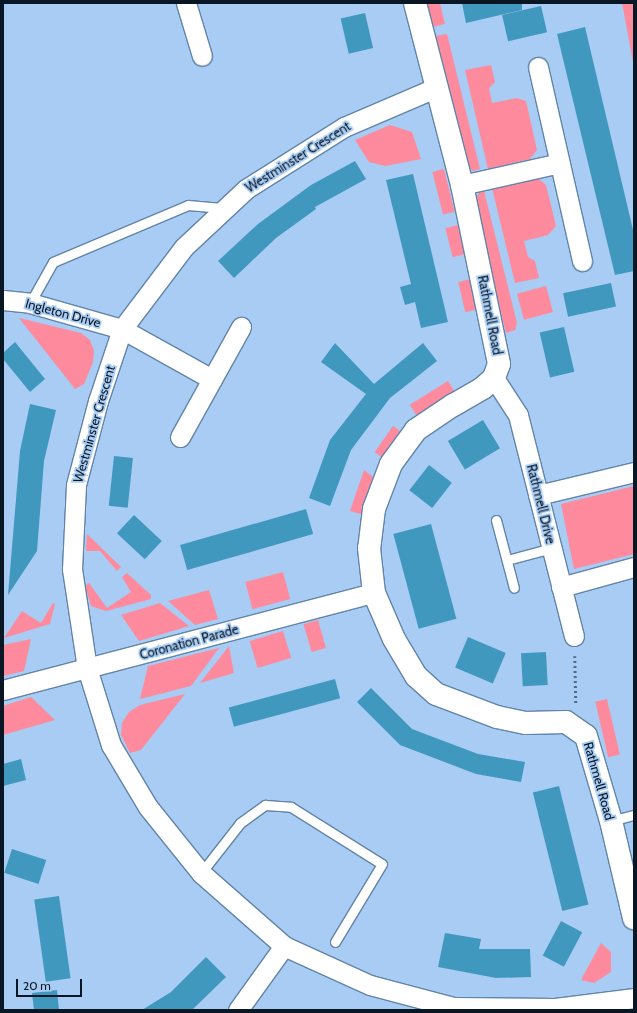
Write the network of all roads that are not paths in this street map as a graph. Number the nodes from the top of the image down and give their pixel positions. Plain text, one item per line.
1 (186, 3) edge
2 (415, 3) edge
3 (202, 56) dead end
4 (538, 67) dead end
5 (435, 88) junction
6 (560, 163) junction
7 (462, 185) junction
8 (226, 208) junction
9 (582, 261) dead end
10 (3, 300) edge
11 (30, 303) junction
12 (241, 327) dead end
13 (122, 329) junction
14 (494, 378) junction
15 (212, 379) junction
16 (180, 437) dead end
17 (634, 472) edge
18 (538, 494) junction
19 (496, 520) dead end
20 (552, 548) junction
21 (507, 560) junction
22 (634, 567) edge
23 (561, 587) junction
24 (514, 588) dead end
25 (374, 593) junction
26 (574, 636) road end
27 (87, 668) junction
28 (3, 690) edge
29 (634, 815) edge
30 (611, 821) junction
31 (201, 873) junction
32 (634, 918) edge
33 (335, 942) dead end
34 (284, 946) junction
35 (634, 998) edge
36 (238, 1010) edge

1 - 3 street
2 - 5 street, Rathmell Road
4 - 6 street
5 - 7 street, Rathmell Road
5 - 8 street, Westminster Crescent
6 - 7 street
6 - 9 street
7 - 14 street, Rathmell Road
8 - 11 lane
8 - 13 street, Westminster Crescent
10 - 11 street, Ingleton Drive
11 - 13 street, Ingleton Drive
12 - 15 street
13 - 15 street, Ingleton Drive
13 - 27 street, Westminster Crescent
14 - 18 street, Rathmell Drive
14 - 25 street, Rathmell Road
15 - 16 street
17 - 18 street
18 - 20 street, Rathmell Drive
19 - 21 lane
20 - 21 lane
20 - 23 street, Rathmell Drive
21 - 24 lane
22 - 23 street
23 - 26 street, Rathmell Drive
25 - 27 street, Coronation Parade
25 - 30 street, Rathmell Road
27 - 28 street, Coronation Parade
27 - 31 street, Westminster Crescent
29 - 30 lane
30 - 32 street, Rathmell Road
31 - 33 lane
31 - 34 street, Westminster Crescent
34 - 35 street, Westminster Crescent
34 - 36 street

